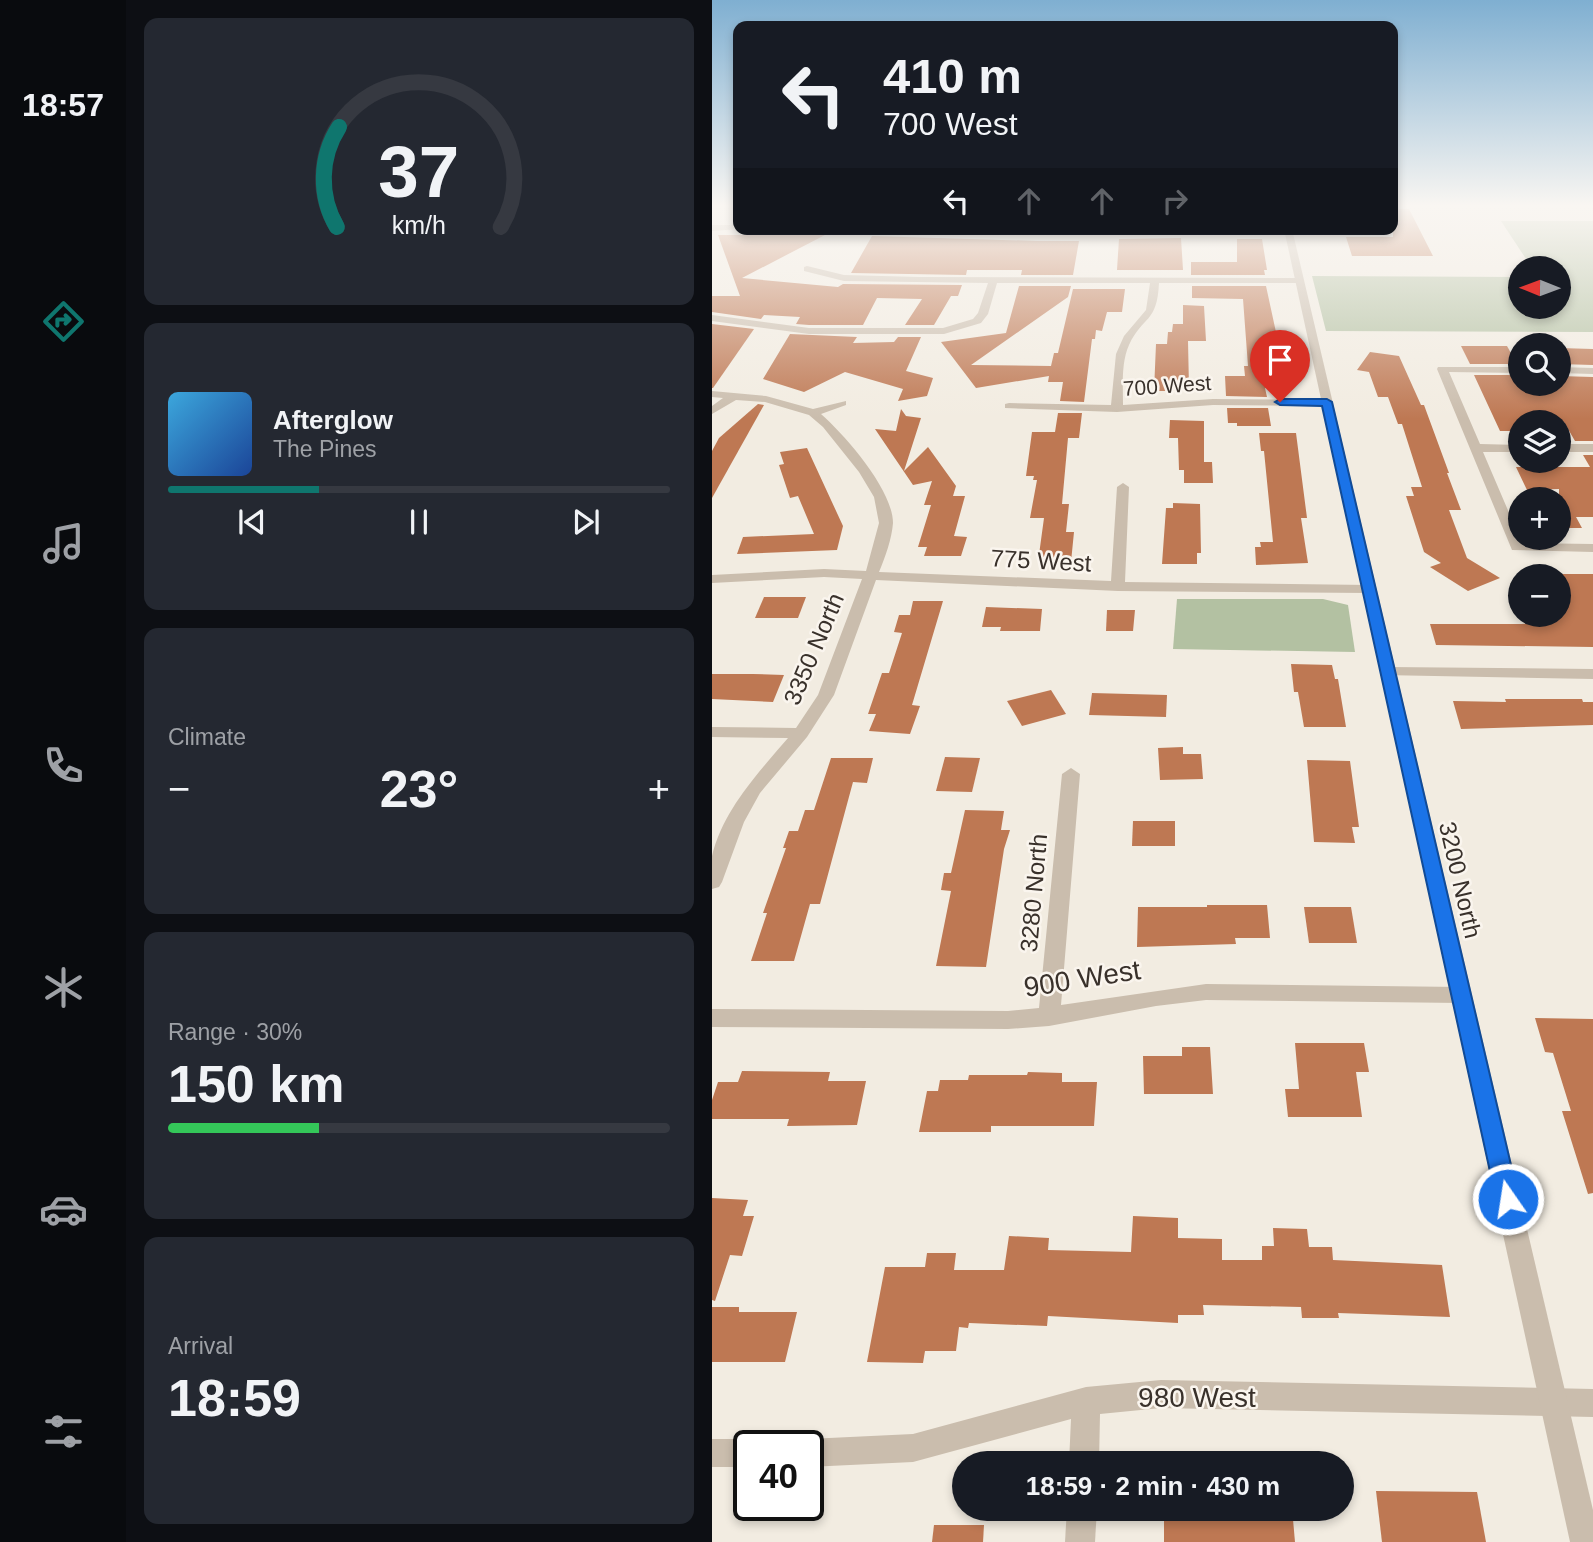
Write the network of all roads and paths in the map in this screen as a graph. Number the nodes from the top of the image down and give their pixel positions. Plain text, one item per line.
1 (836, 276) edge
2 (1298, 276) edge
3 (993, 280) junction
4 (1155, 280) junction
5 (1299, 280) junction
6 (712, 318) edge
7 (1508, 370) edge
8 (1571, 370) edge
9 (1593, 371) edge
10 (712, 394) edge
11 (735, 395) junction
12 (1327, 402) junction
13 (842, 403) dead end
14 (1010, 406) dead end
15 (1117, 410) junction
16 (712, 411) edge
17 (813, 413) junction
18 (1475, 448) junction
19 (1508, 448) edge
20 (1571, 448) edge
21 (1593, 448) edge
22 (1123, 488) dead end
23 (1593, 548) edge
24 (871, 575) junction
25 (712, 579) edge
26 (1118, 587) junction
27 (1369, 589) junction
28 (1388, 672) junction
29 (1593, 674) edge
30 (712, 732) edge
31 (801, 733) junction
32 (1071, 774) dead end
33 (712, 882) edge
34 (1461, 995) junction
35 (1049, 1017) junction
36 (712, 1018) edge
37 (1086, 1401) junction
38 (1553, 1403) junction
39 (1593, 1403) edge
40 (1084, 1451) edge
41 (712, 1453) edge
42 (733, 1453) edge
43 (824, 1453) edge
44 (1082, 1521) edge
45 (1081, 1542) edge
46 (1585, 1542) edge

1 - 3 street
2 - 5 street, 3200 North
3 - 4 street
3 - 6 street
4 - 5 street
4 - 15 street
5 - 12 street, 3200 North
7 - 18 street
8 - 9 street
10 - 11 street
11 - 16 street
11 - 17 street
12 - 15 street, 700 West
12 - 27 street, 3200 North
13 - 17 street
14 - 15 street, 700 West
17 - 24 street, 3350 North
18 - 19 street
18 - 23 street
20 - 21 street
22 - 26 street
24 - 25 street, 775 West
24 - 26 street, 775 West
24 - 31 street, 3350 North
26 - 27 street, 775 West
27 - 28 street, 3200 North
28 - 29 street
28 - 34 street, 3200 North
30 - 31 street
31 - 33 street, 3350 North
32 - 35 street, 3280 North
34 - 35 street, 900 West
34 - 38 street, 3200 North
35 - 36 street, 900 West
37 - 38 street, 980 West
37 - 40 street
37 - 43 street, 980 West
38 - 39 street, 980 West
38 - 46 street, 3200 North
41 - 42 street
44 - 45 street

